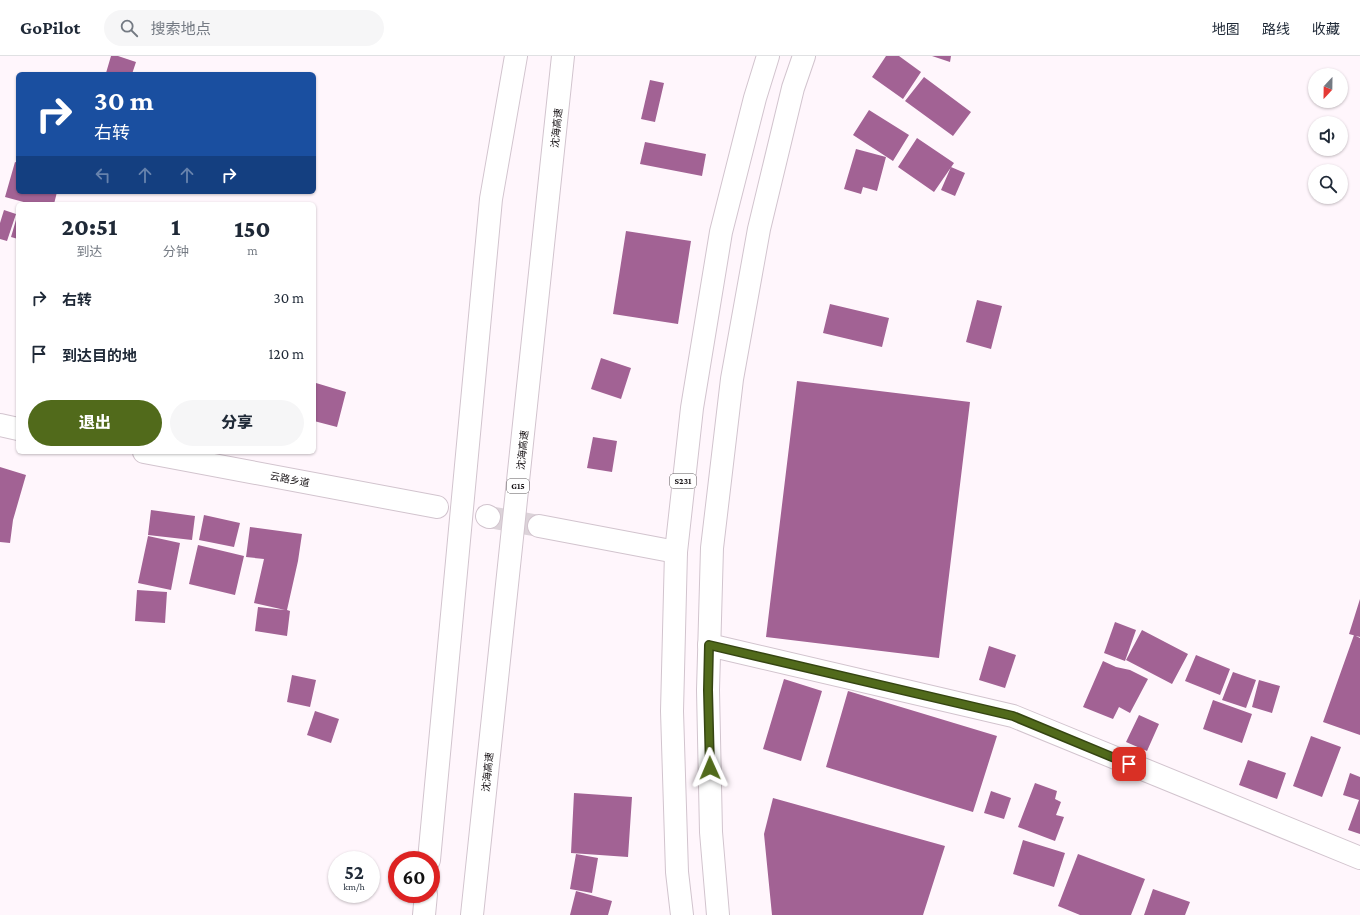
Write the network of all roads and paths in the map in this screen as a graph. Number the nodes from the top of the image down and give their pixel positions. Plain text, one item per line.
1 (516, 56) edge
2 (563, 56) edge
3 (768, 56) edge
4 (804, 56) edge
5 (0, 425) edge
6 (16, 428) edge
7 (155, 454) edge
8 (437, 507) dead end
9 (539, 526) tunnel mouth
10 (676, 552) junction
11 (709, 645) junction
12 (430, 851) edge
13 (1360, 858) edge
14 (425, 903) edge
15 (424, 915) edge
16 (472, 915) edge
17 (682, 915) edge
18 (718, 915) edge

1 - 12 main road
2 - 16 main road, 沈海高速 / G15
3 - 10 main road, S231
4 - 11 main road
5 - 6 main road
7 - 8 main road, 云路乡道
9 - 10 main road
10 - 17 main road, S231
11 - 13 main road
11 - 18 main road
14 - 15 main road

